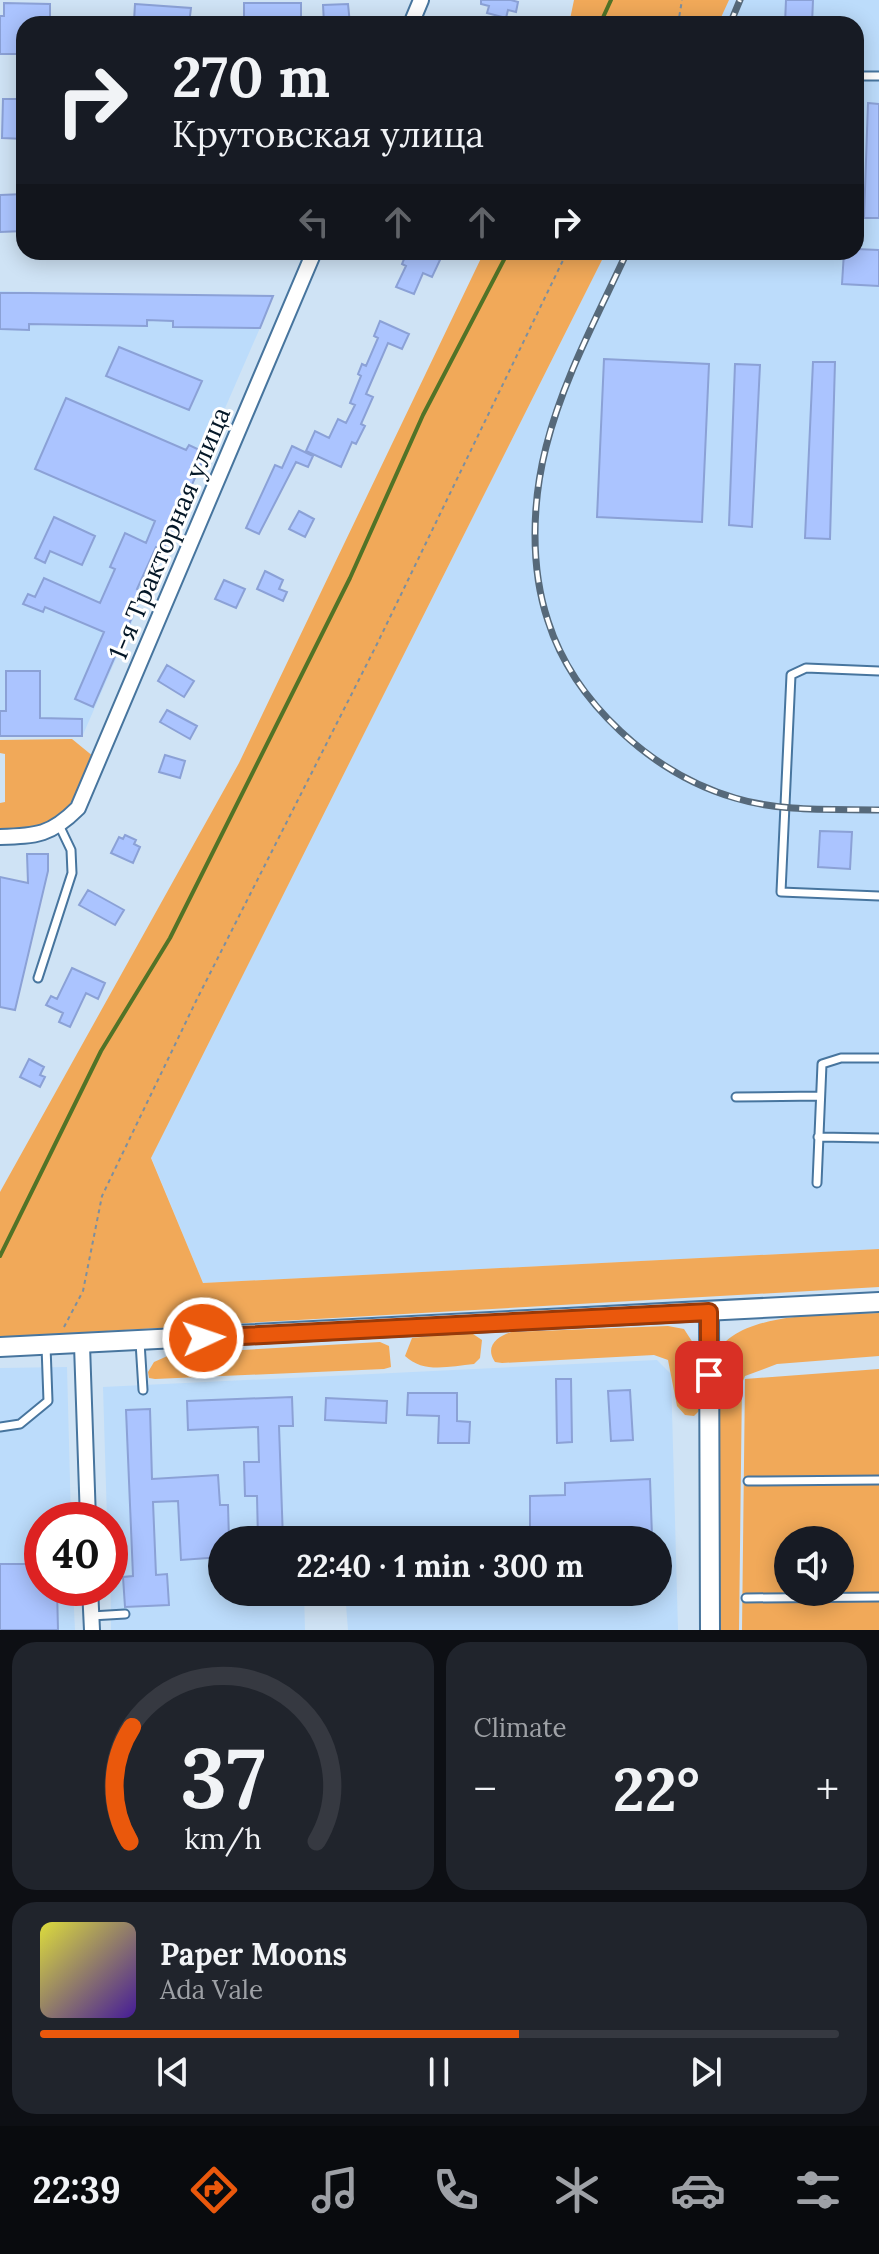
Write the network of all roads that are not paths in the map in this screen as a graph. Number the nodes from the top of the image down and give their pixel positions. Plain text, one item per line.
1 (311, 260) edge
2 (879, 671) edge
3 (60, 827) junction
4 (0, 837) edge
5 (879, 896) edge
6 (38, 978) dead end
7 (879, 1058) edge
8 (819, 1096) junction
9 (736, 1097) dead end
10 (818, 1137) junction
11 (879, 1138) edge
12 (817, 1183) dead end
13 (879, 1302) edge
14 (709, 1312) junction
15 (140, 1342) junction
16 (82, 1345) junction
17 (51, 1346) junction
18 (0, 1347) edge
19 (143, 1390) dead end
20 (0, 1427) edge
21 (879, 1480) edge
22 (748, 1481) dead end
23 (87, 1502) edge
24 (879, 1597) edge
25 (746, 1598) dead end
26 (125, 1614) dead end
27 (91, 1623) edge
28 (710, 1630) edge

1 - 3 street, 1-я Тракторная улица
2 - 5 lane
3 - 4 street
3 - 6 lane
7 - 8 lane
8 - 9 lane
8 - 10 lane
10 - 11 lane
10 - 12 lane
13 - 14 street
14 - 15 street
14 - 28 street
15 - 16 street
15 - 19 lane
16 - 17 street
16 - 23 street
17 - 18 street
17 - 20 lane
21 - 22 lane
24 - 25 lane
26 - 27 lane

